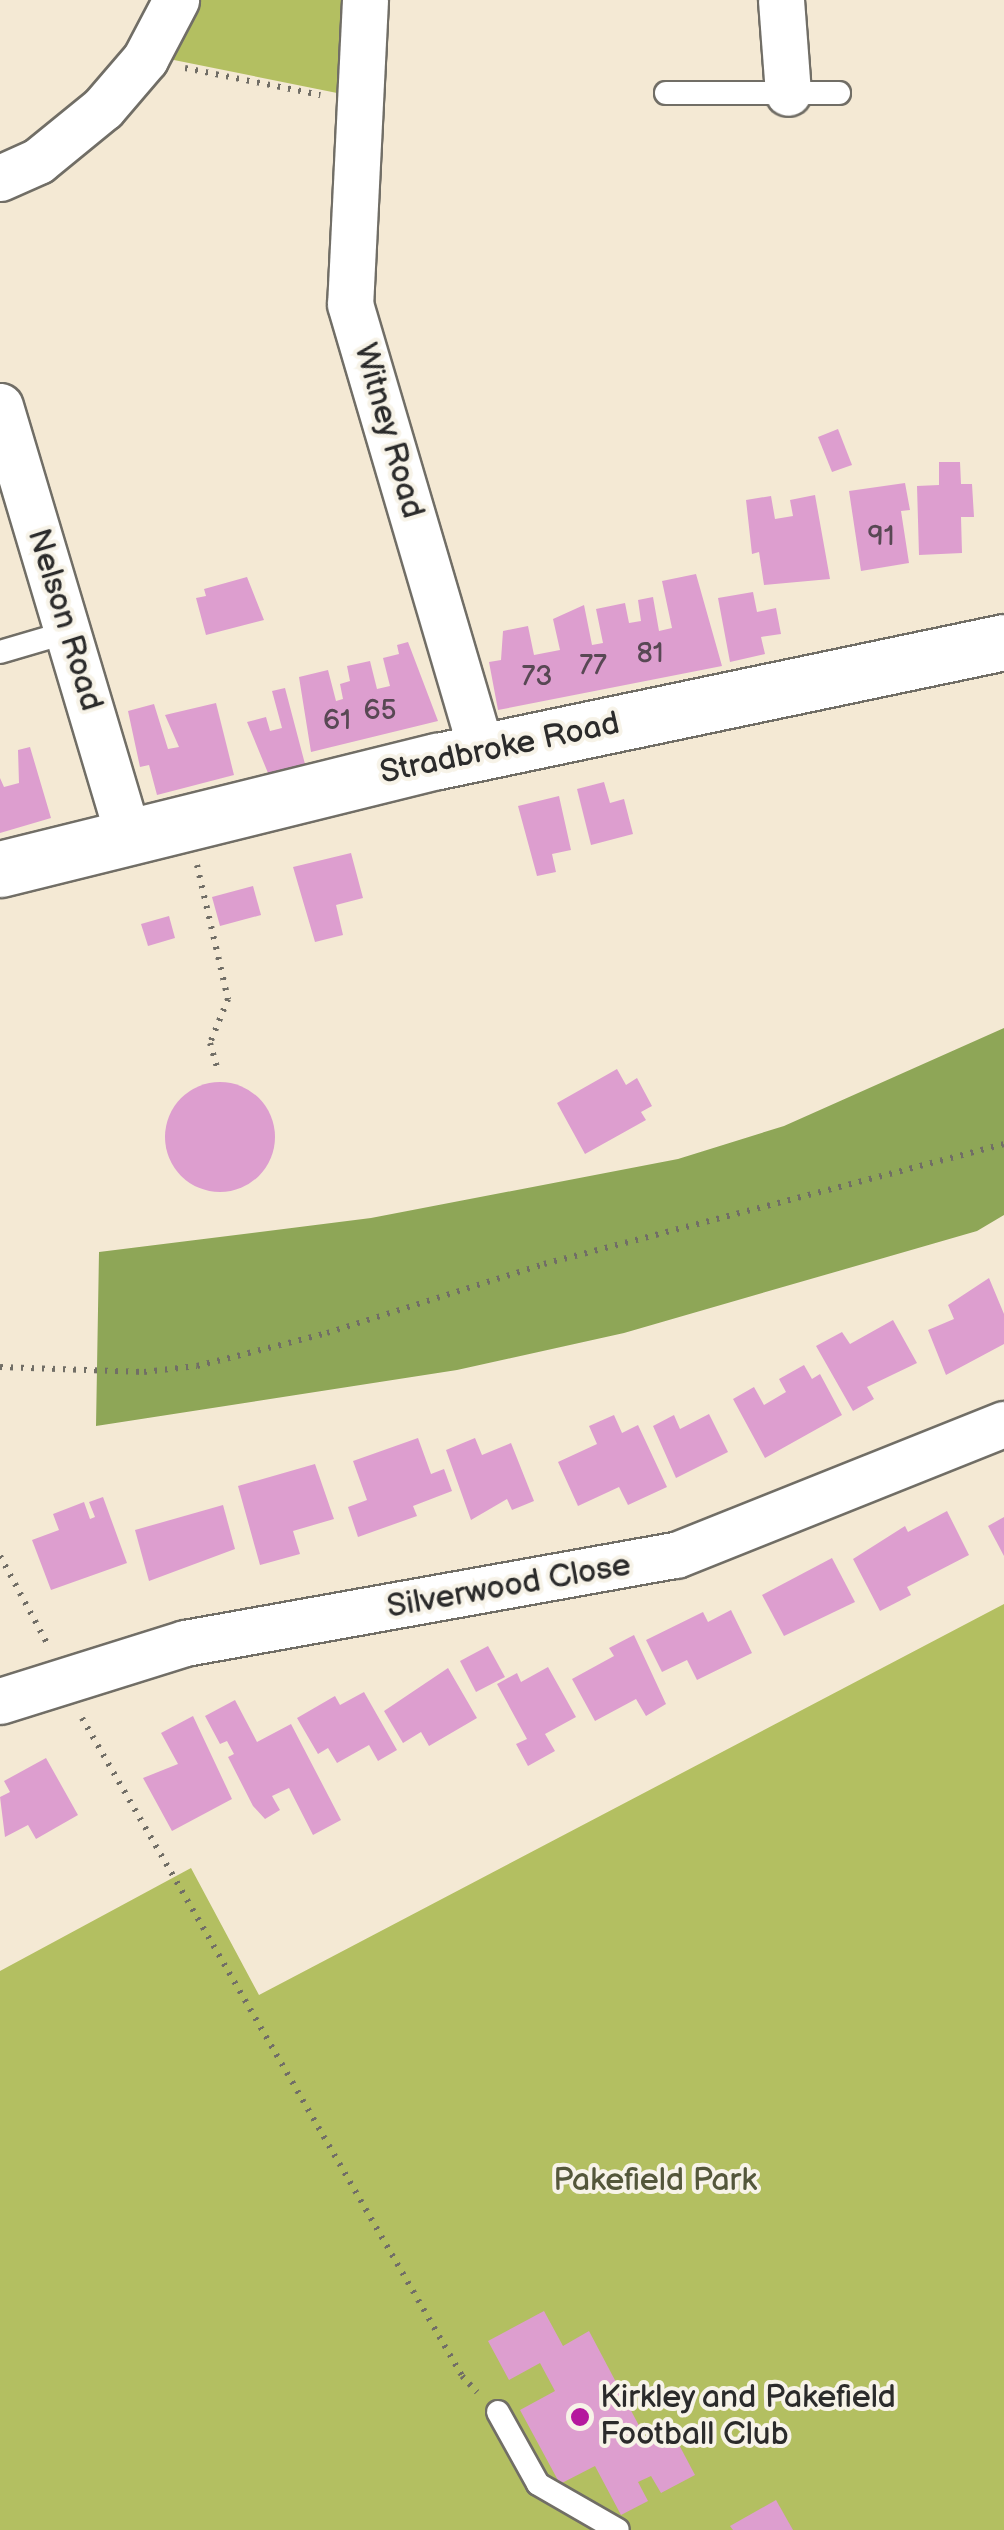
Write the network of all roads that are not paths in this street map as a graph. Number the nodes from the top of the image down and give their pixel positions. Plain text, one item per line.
1 (176, 0) edge
2 (364, 0) edge
3 (781, 0) edge
4 (666, 93) dead end
5 (788, 93) junction
6 (839, 93) dead end
7 (0, 178) edge
8 (1, 414) edge
9 (68, 632) junction
10 (1004, 642) edge
11 (0, 652) edge
12 (482, 752) junction
13 (128, 835) junction
14 (0, 869) edge
15 (1004, 1424) edge
16 (0, 1701) edge
17 (498, 2412) dead end
18 (618, 2530) edge

1 - 7 street
2 - 12 street, Witney Road
3 - 5 street
4 - 5 lane
5 - 6 lane
8 - 9 street, Nelson Road
9 - 11 lane
9 - 13 street, Nelson Road
10 - 12 main road, Stradbroke Road
12 - 13 main road, Stradbroke Road
13 - 14 main road, Stradbroke Road
15 - 16 street, Silverwood Close
17 - 18 lane

